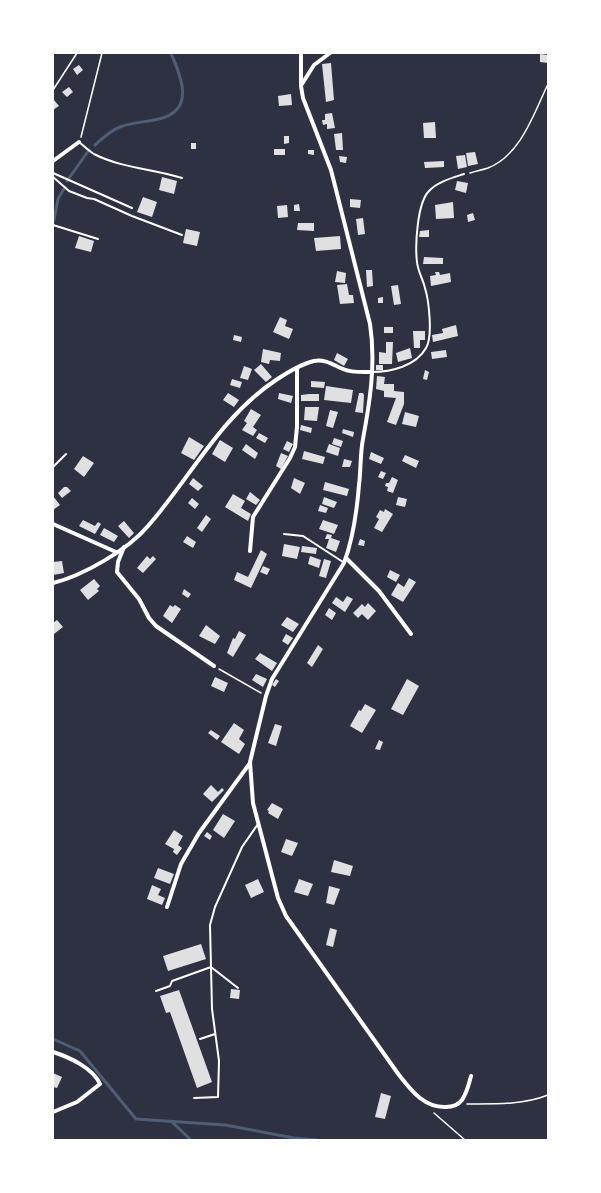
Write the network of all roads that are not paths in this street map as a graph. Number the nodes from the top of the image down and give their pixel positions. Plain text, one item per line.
1 (301, 53) edge
2 (330, 53) edge
3 (301, 86) junction
4 (79, 142) joint
5 (53, 161) edge
6 (53, 173) edge
7 (464, 174) road end
8 (53, 177) edge
9 (182, 178) dead end
10 (132, 208) dead end
11 (53, 225) edge
12 (182, 235) dead end
13 (98, 239) dead end
14 (296, 368) junction
15 (372, 372) junction
16 (66, 454) dead end
17 (53, 467) edge
18 (53, 524) edge
19 (284, 534) dead end
20 (124, 547) junction
21 (250, 551) dead end
22 (116, 552) junction
23 (346, 558) junction
24 (344, 563) junction
25 (53, 583) edge
26 (411, 634) dead end
27 (214, 666) road end
28 (250, 762) junction
29 (258, 824) junction
30 (167, 907) dead end
31 (211, 967) junction
32 (238, 988) dead end
33 (156, 991) dead end
34 (215, 1034) junction
35 (200, 1039) dead end
36 (53, 1052) edge
37 (471, 1076) dead end
38 (194, 1098) dead end
39 (53, 1112) edge

1 - 3 street
2 - 3 street
3 - 15 street
4 - 5 street
4 - 9 lane
6 - 10 lane
7 - 15 lane
8 - 12 lane
11 - 13 lane
14 - 15 street
14 - 20 street
14 - 21 street
15 - 23 street
16 - 17 lane
18 - 22 street
19 - 24 lane
20 - 22 street
20 - 27 street
22 - 25 street
23 - 24 street
23 - 26 street
24 - 28 street
28 - 29 street
28 - 30 street
29 - 31 lane
29 - 37 street
31 - 32 lane
31 - 33 lane
31 - 34 lane
34 - 35 lane
34 - 38 lane
36 - 39 street

